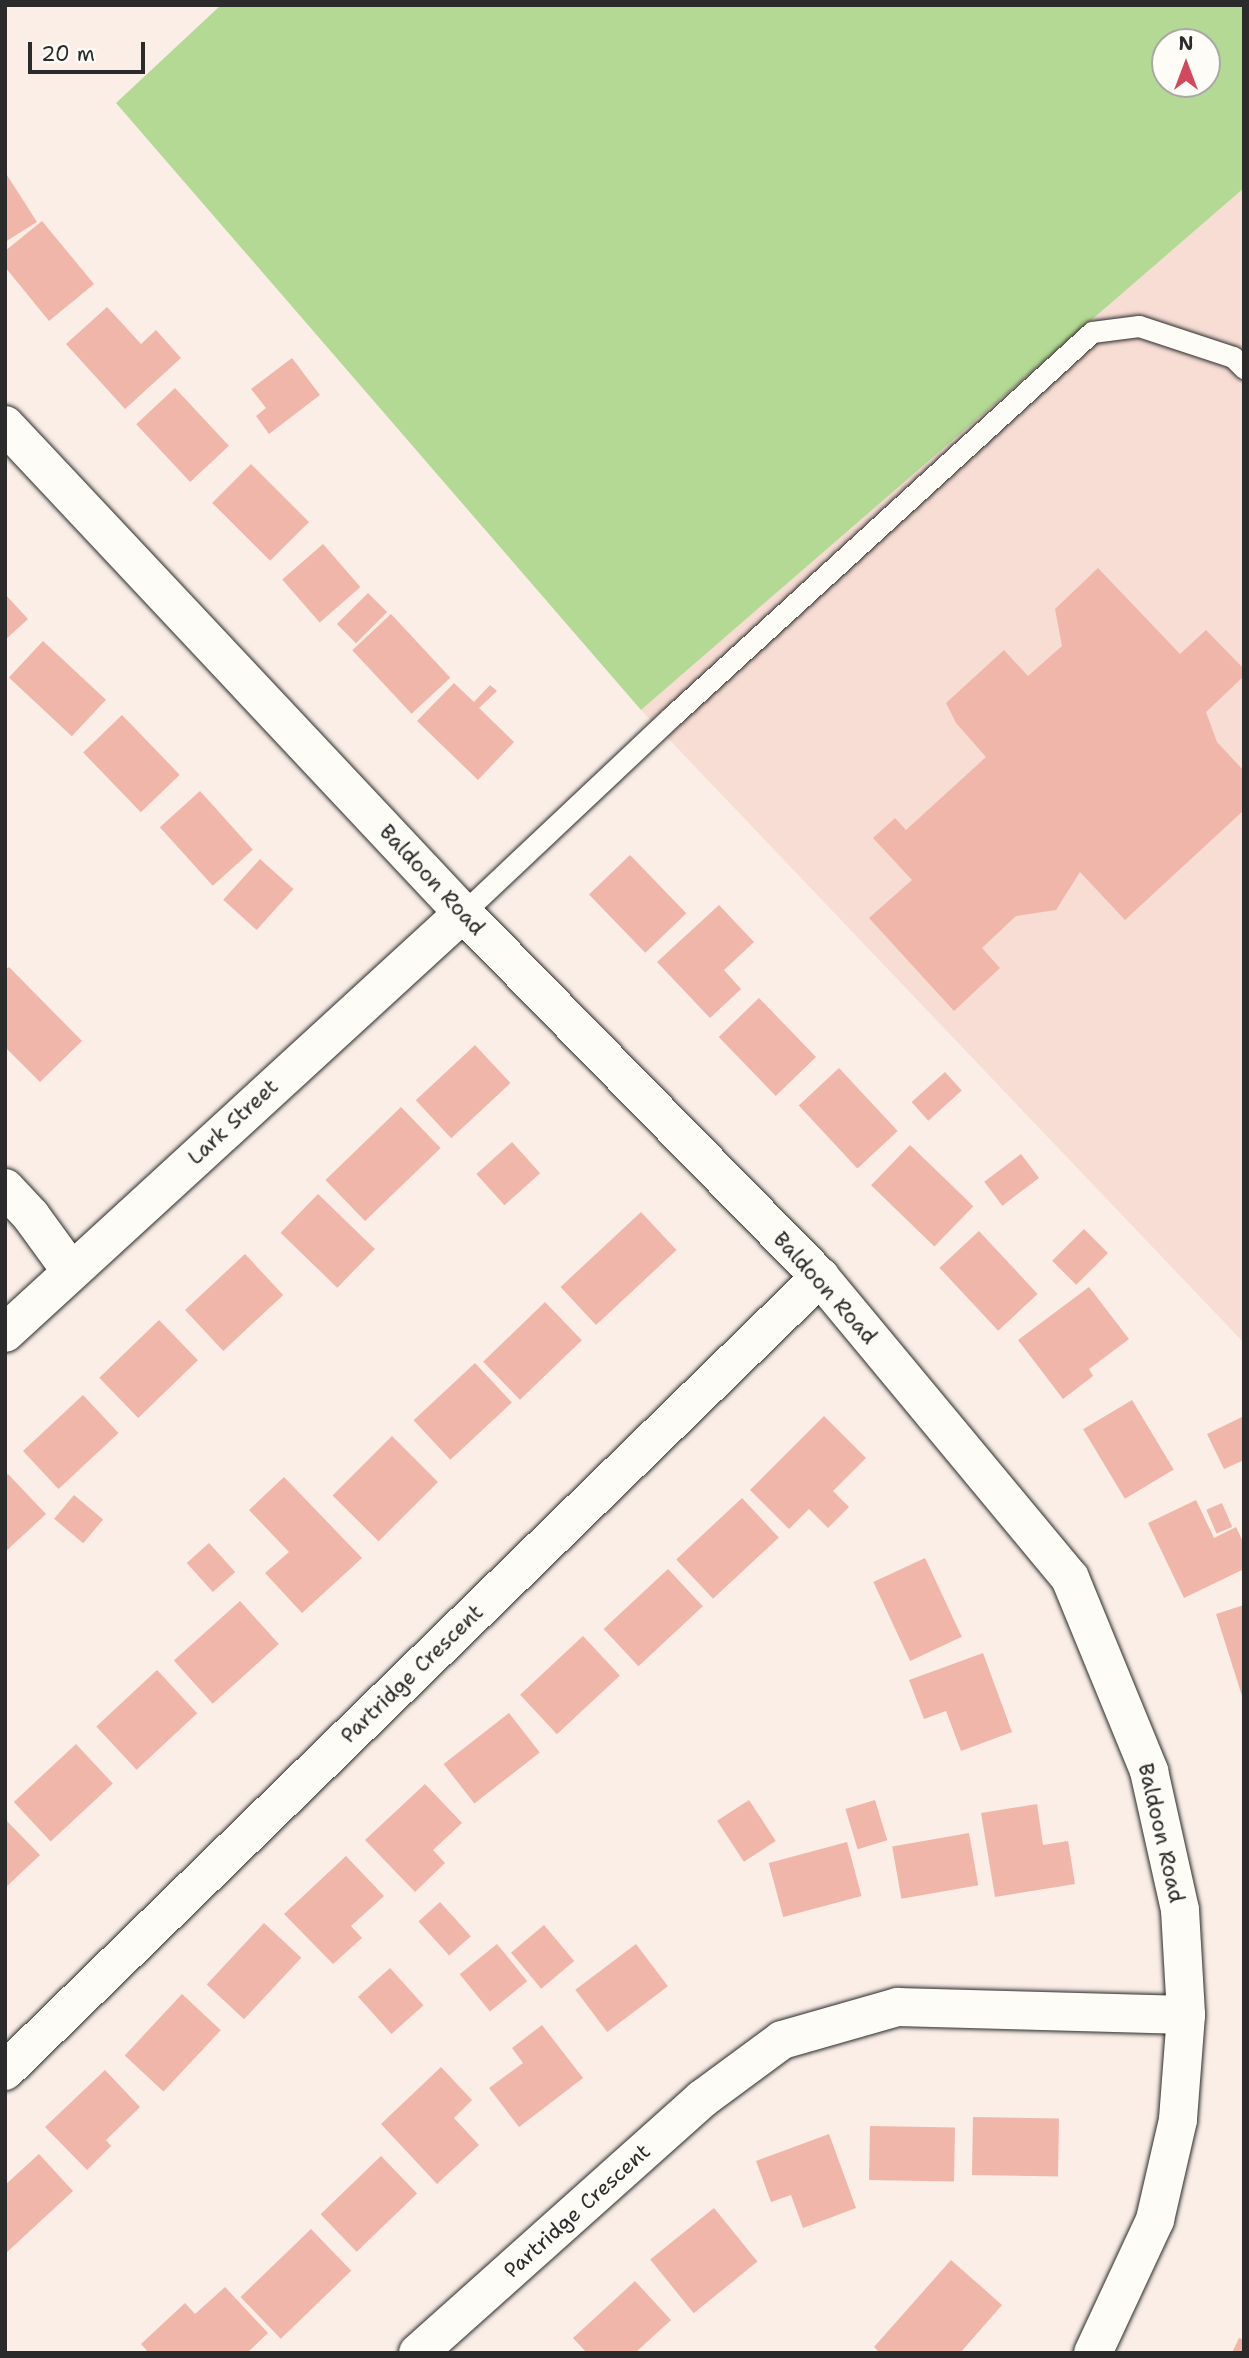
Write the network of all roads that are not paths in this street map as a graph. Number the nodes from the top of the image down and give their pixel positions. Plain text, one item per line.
1 (1244, 369) edge
2 (5, 425) edge
3 (463, 913) junction
4 (5, 1188) edge
5 (71, 1271) junction
6 (820, 1277) junction
7 (5, 1333) edge
8 (1185, 2014) junction
9 (5, 2071) edge
10 (418, 2353) edge
11 (1093, 2353) edge

1 - 3 lane
2 - 3 street, Baldoon Road
3 - 5 street, Lark Street
3 - 6 street, Baldoon Road
4 - 5 street
5 - 7 street, Lark Street
6 - 8 street, Baldoon Road
6 - 9 street, Partridge Crescent
8 - 10 street, Partridge Crescent
8 - 11 street, Baldoon Road

